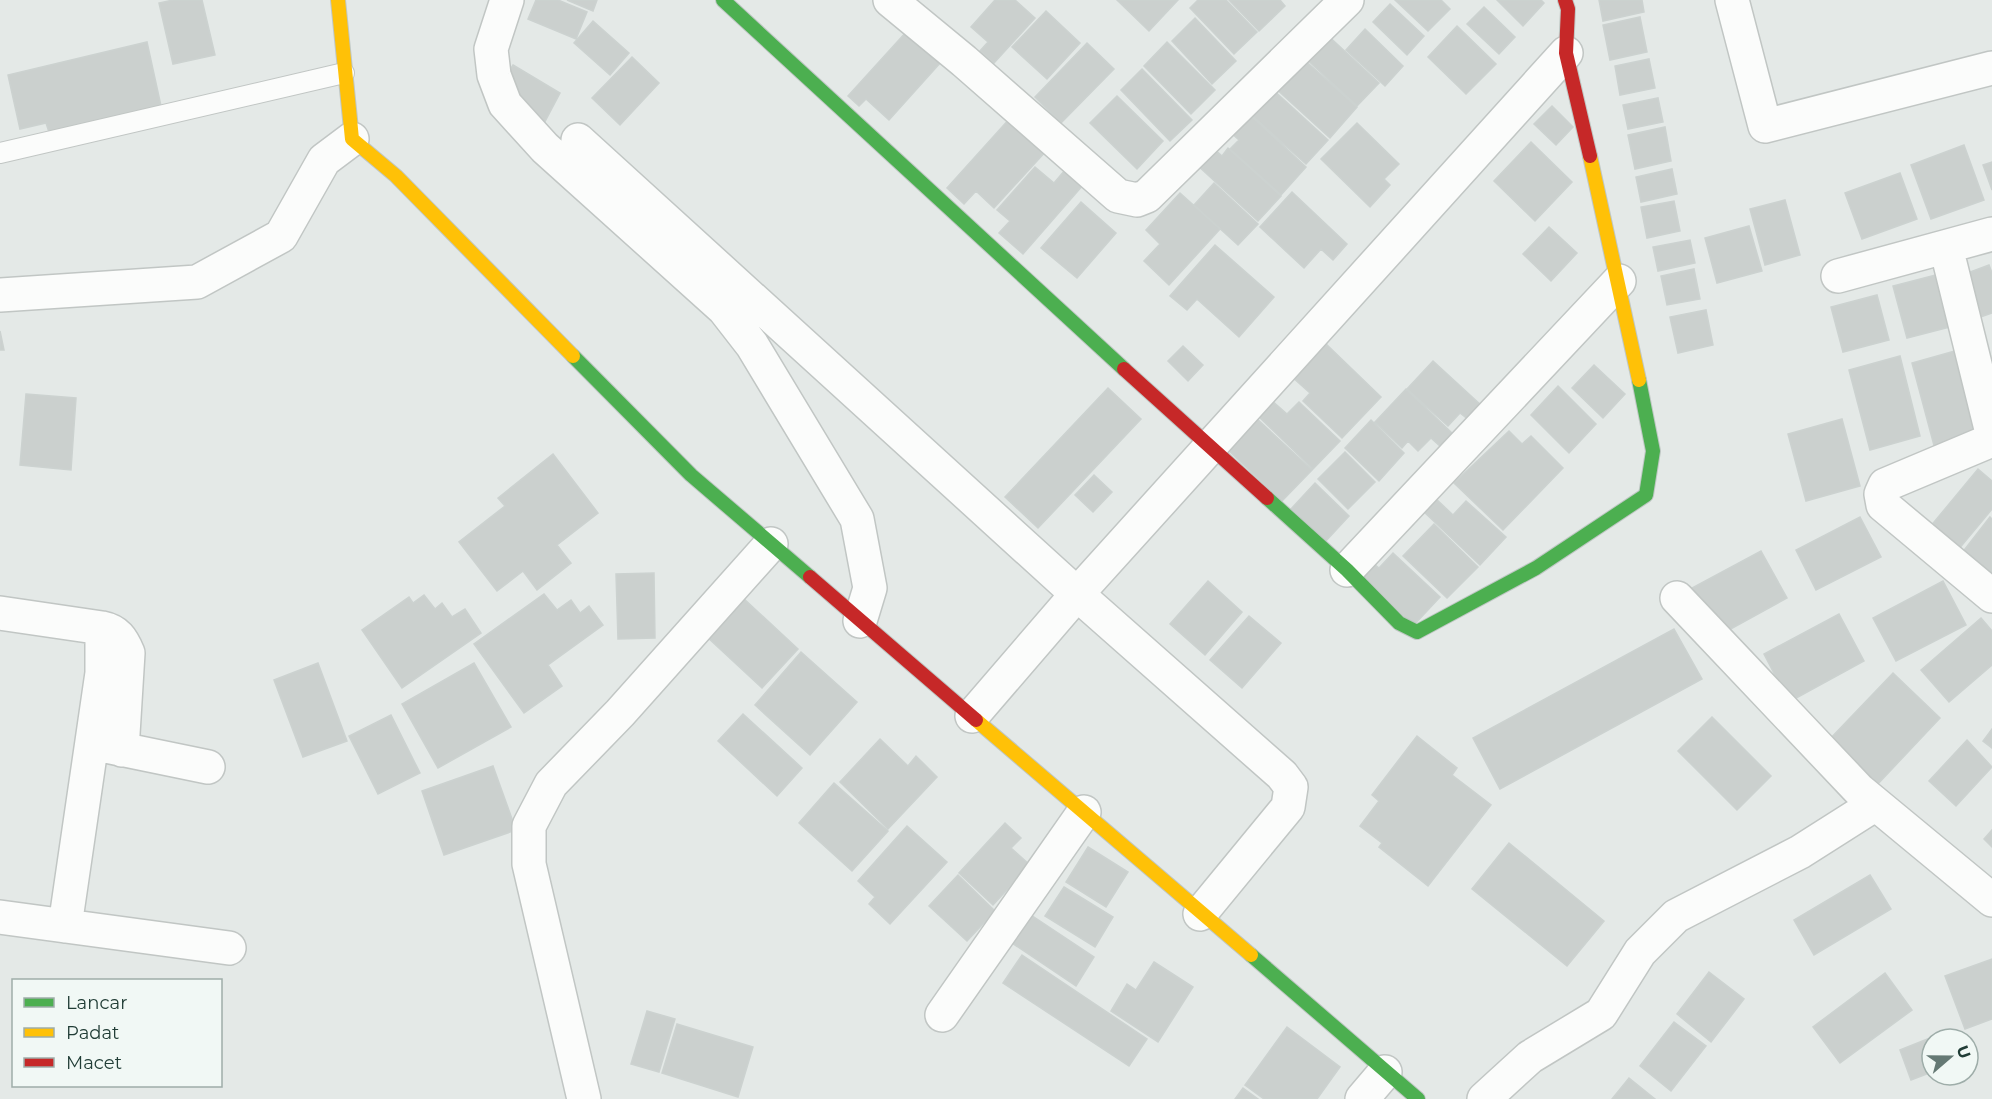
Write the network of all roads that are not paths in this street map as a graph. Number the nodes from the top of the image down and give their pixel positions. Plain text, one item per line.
1 (338, 0) edge
2 (507, 0) edge
3 (723, 0) edge
4 (890, 0) edge
5 (1347, 0) edge
6 (1565, 0) edge
7 (1732, 0) edge
8 (1566, 53) junction
9 (1992, 68) edge
10 (344, 73) junction
11 (352, 139) junction
12 (578, 140) dead end
13 (0, 153) edge
14 (1992, 234) edge
15 (1946, 247) junction
16 (1838, 276) dead end
17 (1619, 281) junction
18 (0, 295) edge
19 (1992, 433) edge
20 (1992, 440) edge
21 (1210, 448) junction
22 (771, 543) junction
23 (1347, 570) junction
24 (1077, 594) junction
25 (1992, 596) edge
26 (1677, 598) dead end
27 (0, 613) edge
28 (860, 621) junction
29 (972, 716) junction
30 (107, 747) junction
31 (208, 766) dead end
32 (1874, 805) junction
33 (1084, 813) junction
34 (1992, 900) edge
35 (1200, 914) junction
36 (0, 917) edge
37 (65, 926) junction
38 (229, 948) dead end
39 (942, 1014) dead end
40 (1385, 1072) junction
41 (584, 1099) edge
42 (1362, 1099) edge
43 (1418, 1099) edge
44 (1484, 1099) edge

1 - 10 street
2 - 28 street
3 - 21 street
4 - 5 street
6 - 8 street
7 - 9 street
8 - 17 street
8 - 21 street
10 - 11 street
10 - 13 lane
11 - 18 street
11 - 22 street
12 - 24 street
14 - 15 street
15 - 16 street
15 - 19 street
17 - 23 street
17 - 23 street
20 - 25 street
21 - 23 street
21 - 24 street
22 - 28 street
22 - 41 street
24 - 29 street
24 - 35 street
26 - 32 street
27 - 30 street
28 - 29 street
29 - 33 street
30 - 31 street
30 - 37 street
32 - 34 street
32 - 44 street
33 - 35 street
33 - 39 street
35 - 40 street
36 - 37 street
37 - 38 street
40 - 42 street
40 - 43 street

